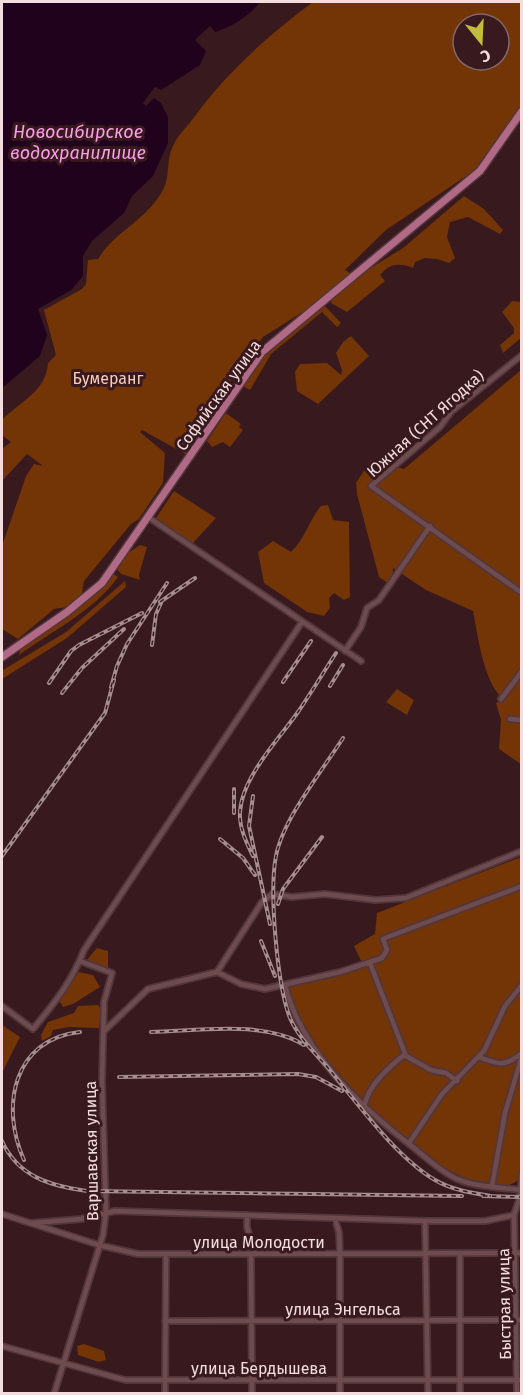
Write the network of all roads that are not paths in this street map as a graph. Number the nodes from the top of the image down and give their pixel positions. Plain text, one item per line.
1 (522, 111) edge
2 (522, 355) edge
3 (148, 516) junction
4 (430, 526) junction
5 (522, 593) edge
6 (302, 622) junction
7 (345, 651) junction
8 (2, 657) edge
9 (360, 661) dead end
10 (522, 671) edge
11 (501, 699) dead end
12 (510, 719) dead end
13 (522, 720) edge
14 (522, 851) edge
15 (522, 886) edge
16 (80, 961) junction
17 (370, 963) junction
18 (217, 972) junction
19 (285, 984) junction
20 (522, 985) edge
21 (2, 1006) edge
22 (104, 1031) junction
23 (405, 1054) junction
24 (522, 1054) edge
25 (479, 1057) junction
26 (457, 1081) junction
27 (364, 1107) junction
28 (409, 1143) junction
29 (522, 1173) edge
30 (492, 1186) junction
31 (520, 1191) edge
32 (106, 1212) junction
33 (2, 1214) edge
34 (247, 1215) junction
35 (514, 1215) junction
36 (334, 1219) junction
37 (425, 1221) junction
38 (32, 1223) junction
39 (99, 1245) junction
40 (428, 1253) junction
41 (519, 1253) edge
42 (253, 1254) junction
43 (340, 1254) junction
44 (460, 1254) junction
45 (166, 1255) junction
46 (340, 1320) junction
47 (459, 1320) junction
48 (519, 1320) edge
49 (165, 1321) junction
50 (252, 1321) junction
51 (428, 1321) junction
52 (2, 1346) edge
53 (519, 1350) edge
54 (62, 1364) junction
55 (165, 1380) junction
56 (252, 1380) junction
57 (428, 1380) junction
58 (460, 1380) junction
59 (519, 1380) edge
60 (340, 1381) junction
61 (54, 1394) edge
62 (165, 1394) edge
63 (252, 1394) edge
64 (340, 1394) edge
65 (428, 1394) edge
66 (460, 1394) edge
67 (517, 1394) edge

1 - 3 main road, Софийская улица
2 - 4 street, Южная (СНТ Ягодка)
3 - 6 street
3 - 8 main road, Софийская улица
4 - 5 street
4 - 7 street
6 - 7 street
6 - 16 street
7 - 9 street
10 - 11 street
12 - 13 street
14 - 18 street
15 - 17 street
16 - 21 street
16 - 22 street, Варшавская улица
17 - 19 street
17 - 23 street
18 - 19 street
18 - 22 street
19 - 27 street
20 - 25 street
22 - 32 street, Варшавская улица
23 - 26 street
23 - 27 street
24 - 25 street
24 - 30 street
25 - 26 street
26 - 28 street
27 - 28 street
28 - 30 street
29 - 31 street, Быстрая улица
30 - 31 street
31 - 35 street, Быстрая улица
32 - 34 street
32 - 38 street
32 - 39 street, Варшавская улица
33 - 38 street, улица Молодости
34 - 36 street
34 - 42 street
35 - 37 street
35 - 41 street, Быстрая улица
36 - 37 street
36 - 43 street
37 - 40 street
38 - 39 street, улица Молодости
39 - 45 street, улица Молодости
39 - 54 street, Варшавская улица
40 - 43 street, улица Молодости
40 - 44 street, улица Молодости
40 - 51 street
41 - 44 street, улица Молодости
41 - 48 street, Быстрая улица
42 - 43 street, улица Молодости
42 - 45 street, улица Молодости
42 - 50 street
43 - 46 street
44 - 47 street
45 - 49 street
46 - 50 street, улица Энгельса
46 - 51 street, улица Энгельса
46 - 60 street
47 - 48 street, улица Энгельса
47 - 51 street, улица Энгельса
47 - 58 street
48 - 53 street, Быстрая улица
49 - 50 street, улица Энгельса
49 - 55 street
50 - 56 street
51 - 57 street
52 - 54 street, улица Бердышева
53 - 59 street, Быстрая улица
54 - 55 street, улица Бердышева
54 - 61 street, Варшавская улица
55 - 56 street, улица Бердышева
55 - 62 street
56 - 60 street, улица Бердышева
56 - 63 street
57 - 58 street, улица Бердышева
57 - 60 street, улица Бердышева
57 - 65 street
58 - 59 street, улица Бердышева
58 - 66 street
59 - 67 street, Быстрая улица
60 - 64 street

